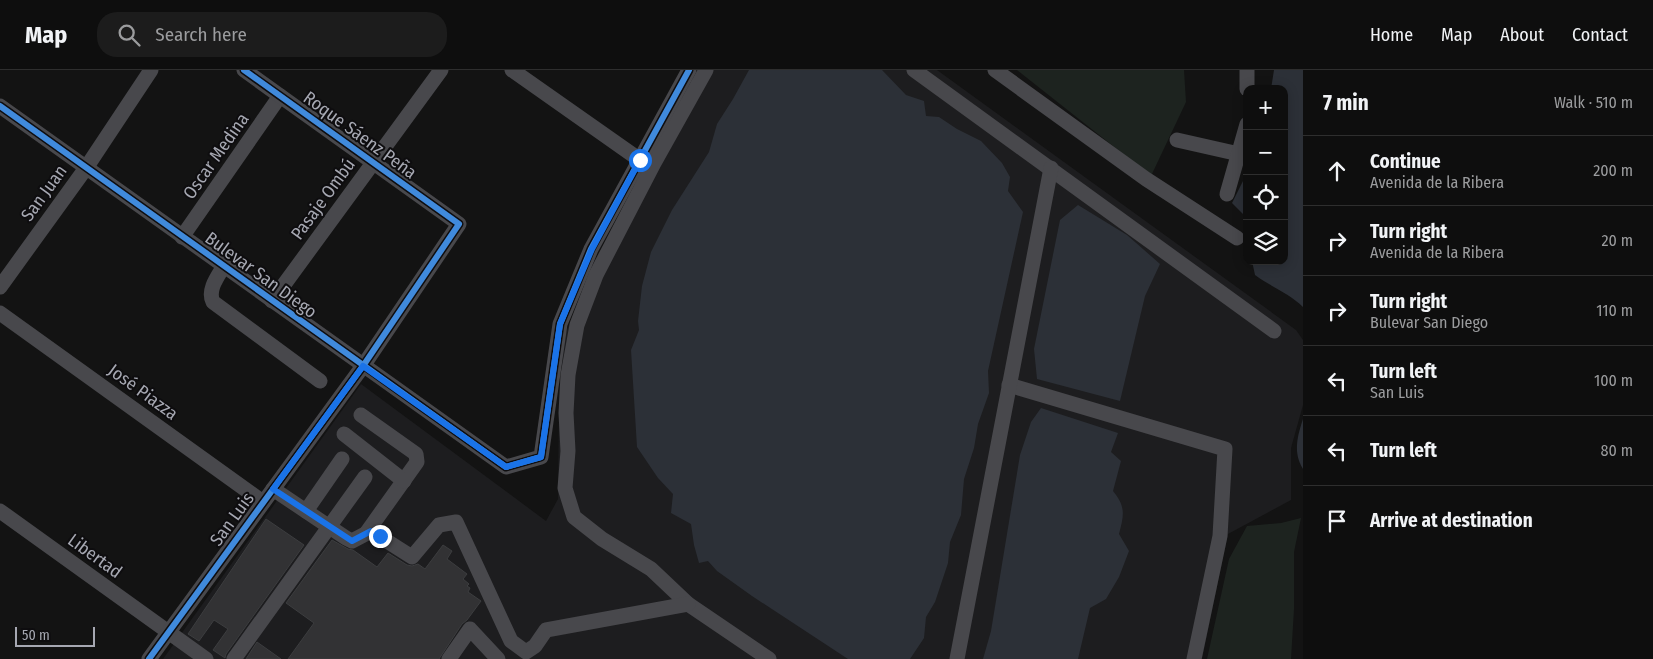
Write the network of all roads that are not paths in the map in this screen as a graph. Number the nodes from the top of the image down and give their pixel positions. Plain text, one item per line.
1 (151, 70) edge
2 (244, 70) edge
3 (440, 70) edge
4 (512, 70) edge
5 (690, 70) edge
6 (706, 70) edge
7 (914, 70) edge
8 (995, 70) edge
9 (1247, 70) edge
10 (1247, 85) edge
11 (280, 96) junction
12 (0, 106) edge
13 (1245, 130) edge
14 (1177, 140) dead end
15 (1239, 154) junction
16 (640, 160) junction
17 (373, 162) junction
18 (86, 168) junction
19 (1051, 168) junction
20 (1227, 194) dead end
21 (459, 224) joint
22 (182, 237) junction
23 (1237, 238) dead end
24 (224, 266) junction
25 (0, 287) edge
26 (272, 301) junction
27 (0, 313) edge
28 (1274, 331) dead end
29 (363, 366) junction
30 (320, 380) dead end
31 (1009, 385) junction
32 (361, 415) dead end
33 (344, 434) dead end
34 (342, 459) dead end
35 (365, 477) dead end
36 (404, 481) junction
37 (273, 489) junction
38 (264, 502) junction
39 (0, 511) edge
40 (306, 511) junction
41 (329, 527) junction
42 (368, 532) junction
43 (688, 604) junction
44 (168, 632) junction
45 (149, 659) edge
46 (206, 659) edge
47 (234, 659) edge
48 (449, 659) edge
49 (498, 659) edge
50 (769, 659) edge
51 (957, 659) edge
52 (1194, 659) edge

1 - 18 street, San Juan
2 - 11 street, Roque Sáenz Peña
3 - 17 street, Pasaje Ombú
4 - 16 street
5 - 16 street
6 - 43 street
7 - 19 street
8 - 23 street
9 - 10 street
11 - 17 street, Roque Sáenz Peña
11 - 22 street, Oscar Medina
12 - 18 street, Bulevar San Diego
13 - 15 street
14 - 15 street
15 - 20 street
16 - 29 street, Bulevar San Diego
17 - 21 street, Roque Sáenz Peña
17 - 26 street, Pasaje Ombú
18 - 22 street, Bulevar San Diego
18 - 25 street, San Juan
19 - 28 street
19 - 31 street
21 - 29 street, San Luis
22 - 24 street, Bulevar San Diego
24 - 26 street, Bulevar San Diego
24 - 30 street
26 - 29 street, Bulevar San Diego
27 - 38 street, José Piazza
29 - 37 street, San Luis
31 - 51 street
31 - 52 street
32 - 36 street
33 - 36 street
34 - 40 street
35 - 41 street
36 - 42 street
37 - 38 street, San Luis
37 - 40 street
38 - 44 street, San Luis
39 - 44 street, Libertad
40 - 41 street
41 - 42 street
41 - 47 street
42 - 43 street
43 - 50 street
44 - 45 street, San Luis
44 - 46 street, Libertad
48 - 49 street

